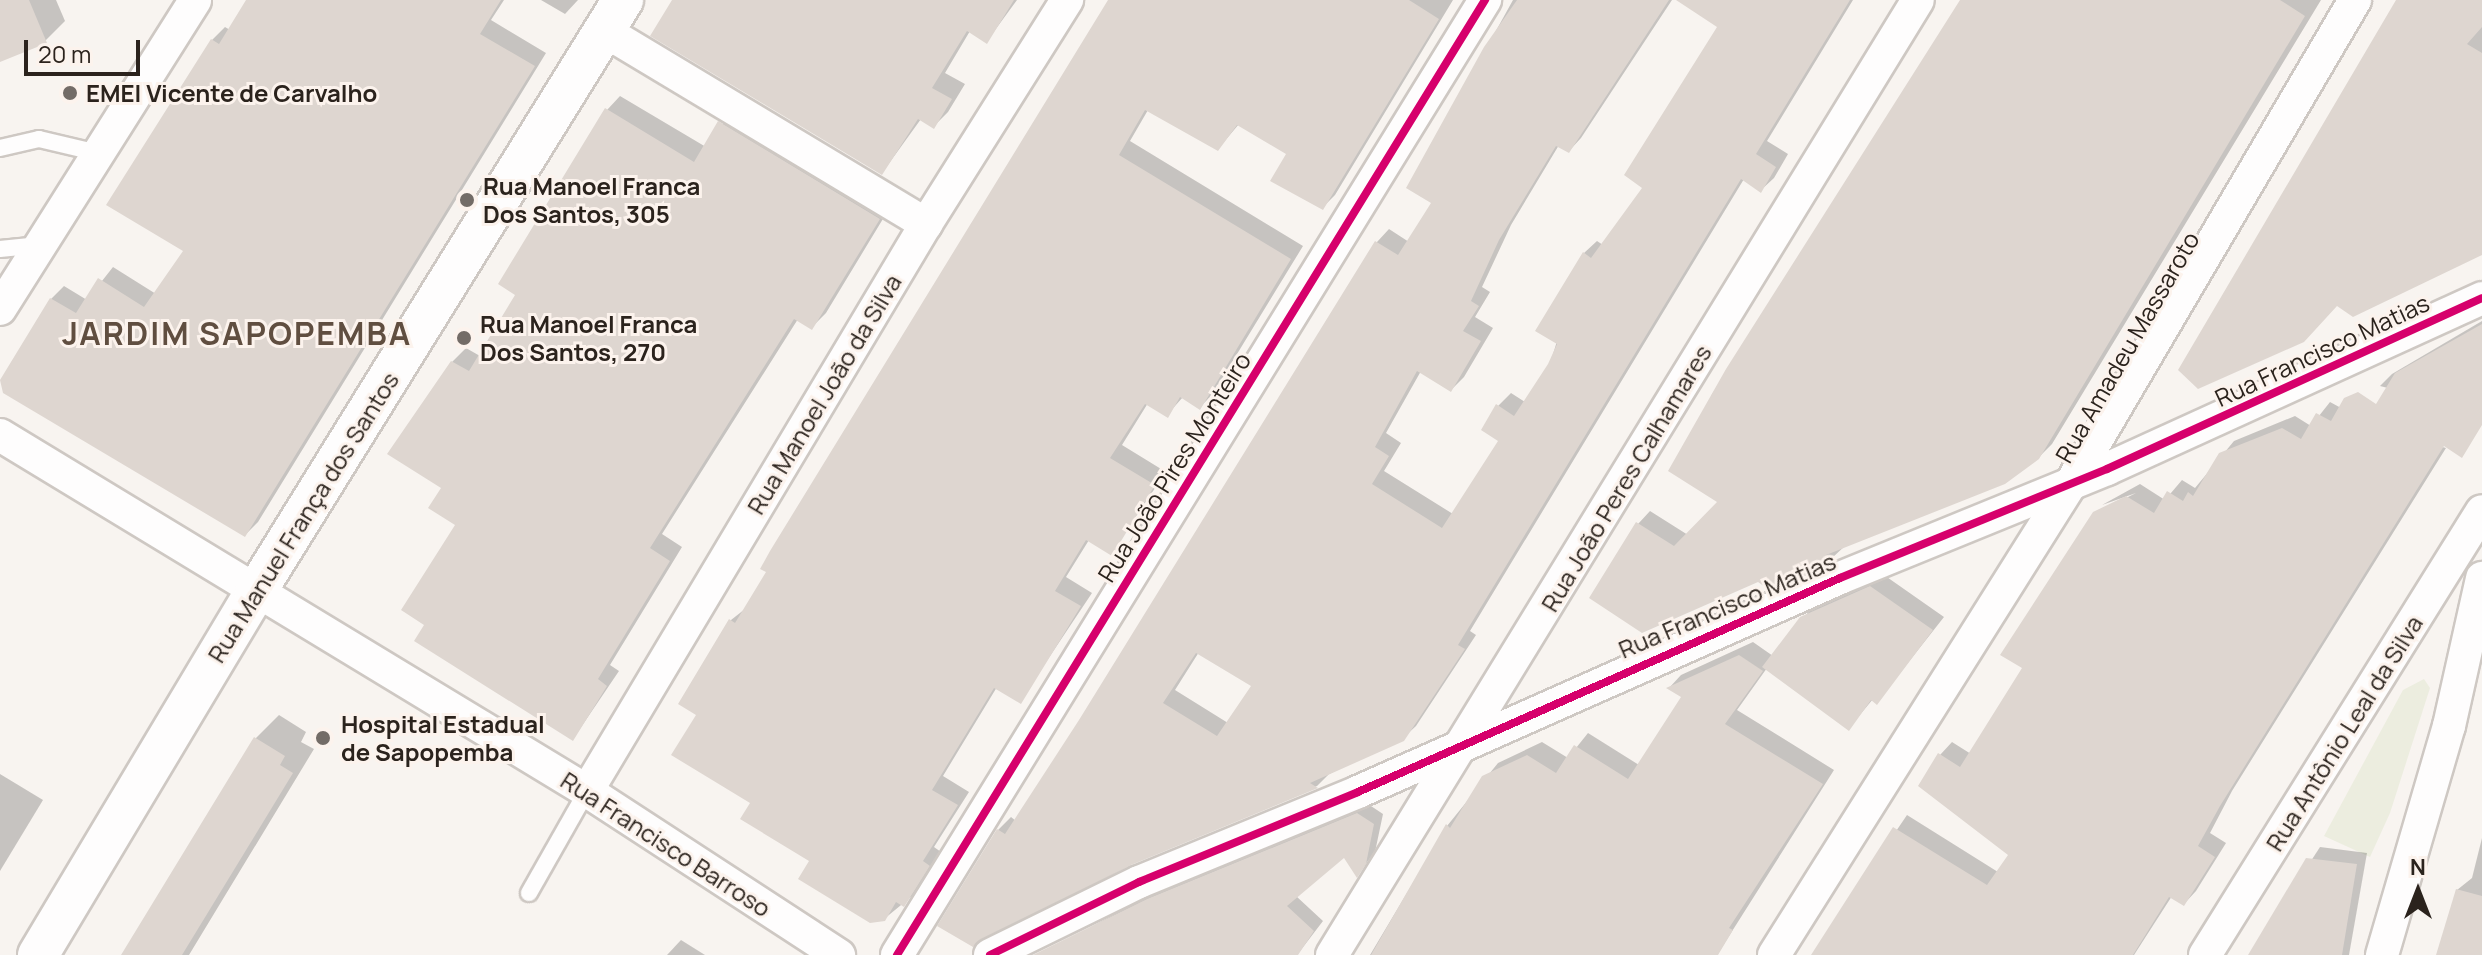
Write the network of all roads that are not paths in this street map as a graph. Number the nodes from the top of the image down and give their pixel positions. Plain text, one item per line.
1 (195, 0) edge
2 (1067, 0) edge
3 (1485, 0) edge
4 (1918, 0) edge
5 (2355, 0) edge
6 (613, 15) edge
7 (0, 148) edge
8 (98, 153) junction
9 (926, 224) junction
10 (40, 245) junction
11 (0, 249) edge
12 (2482, 298) edge
13 (0, 309) edge
14 (0, 435) edge
15 (2070, 485) junction
16 (2482, 511) edge
17 (2482, 578) edge
18 (255, 593) junction
19 (1465, 742) junction
20 (587, 791) junction
21 (529, 893) dead end
22 (38, 955) edge
23 (839, 955) edge
24 (897, 955) edge
25 (990, 955) edge
26 (1332, 955) edge
27 (1774, 955) edge
28 (2205, 955) edge
29 (2382, 955) edge

1 - 8 street
2 - 9 street, Rua Manoel João da Silva
3 - 24 street, Rua João Pires Monteiro
4 - 19 street, Rua João Peres Calhamares
5 - 15 street, Rua Amadeu Massaroto
6 - 9 street
6 - 18 street, Rua Manuel França dos Santos
7 - 8 lane
8 - 10 street
9 - 20 street, Rua Manoel João da Silva
10 - 11 lane
10 - 13 street
12 - 15 street, Rua Francisco Matias
14 - 18 street, Rua Francisco Barroso
15 - 19 street, Rua Francisco Matias
15 - 27 street, Rua Amadeu Massaroto
16 - 28 street, Rua Antônio Leal da Silva
17 - 29 street
18 - 20 street, Rua Francisco Barroso
18 - 22 street, Rua Manuel França dos Santos
19 - 25 street, Rua Francisco Matias
19 - 26 street, Rua João Peres Calhamares
20 - 21 lane
20 - 23 street, Rua Francisco Barroso

